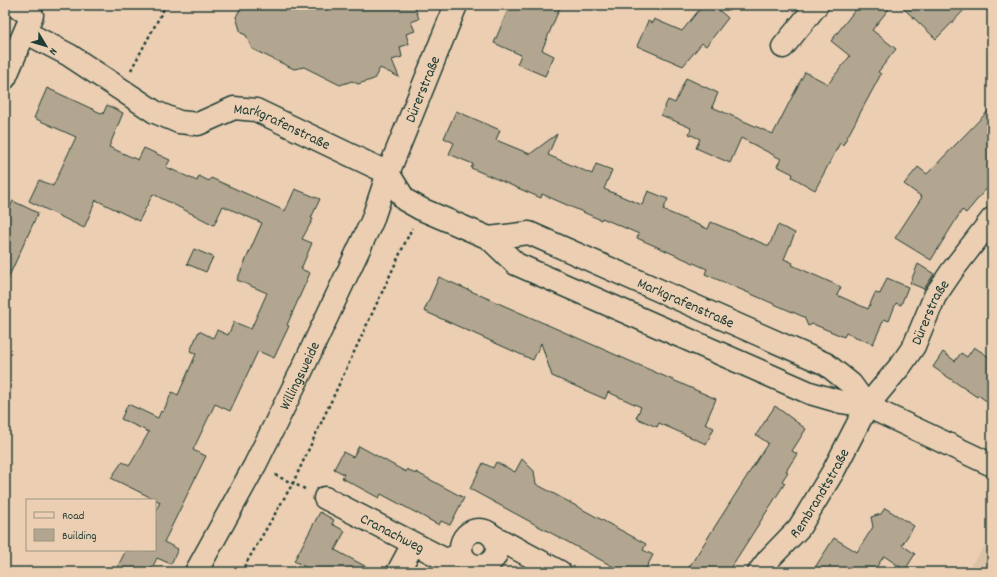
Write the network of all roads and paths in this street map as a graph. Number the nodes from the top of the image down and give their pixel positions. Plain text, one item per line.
1 (13, 5) edge
2 (166, 5) edge
3 (456, 5) edge
4 (817, 5) edge
5 (16, 40) edge
6 (783, 47) dead end
7 (5, 78) edge
8 (120, 89) junction
9 (388, 174) junction
10 (421, 209) junction
11 (992, 218) edge
12 (489, 238) junction
13 (867, 406) junction
14 (992, 465) edge
15 (254, 466) junction
16 (293, 483) junction
17 (325, 498) joint
18 (491, 535) junction
19 (414, 544) junction
20 (461, 554) junction
21 (486, 568) edge
22 (196, 572) edge
23 (241, 572) edge
24 (398, 572) edge
25 (560, 572) edge
26 (759, 572) edge

1 - 5 street
2 - 8 path
3 - 9 street, Dürerstraße
4 - 6 street
5 - 7 street
5 - 8 street, Markgrafenstraße
8 - 9 street, Markgrafenstraße
9 - 10 street, Markgrafenstraße
9 - 15 street, Willingsweide
10 - 12 street, Markgrafenstraße
10 - 16 path
11 - 13 street, Dürerstraße
12 - 13 street, Markgrafenstraße
12 - 13 street, Markgrafenstraße
13 - 14 street, Markgrafenstraße
13 - 26 street, Rembrandtstraße
15 - 16 path
15 - 22 street, Willingsweide
16 - 17 path
16 - 23 path
17 - 19 street, Cranachweg
18 - 20 street
18 - 21 street
18 - 25 street
19 - 20 street, Cranachweg
19 - 24 street
20 - 21 street

